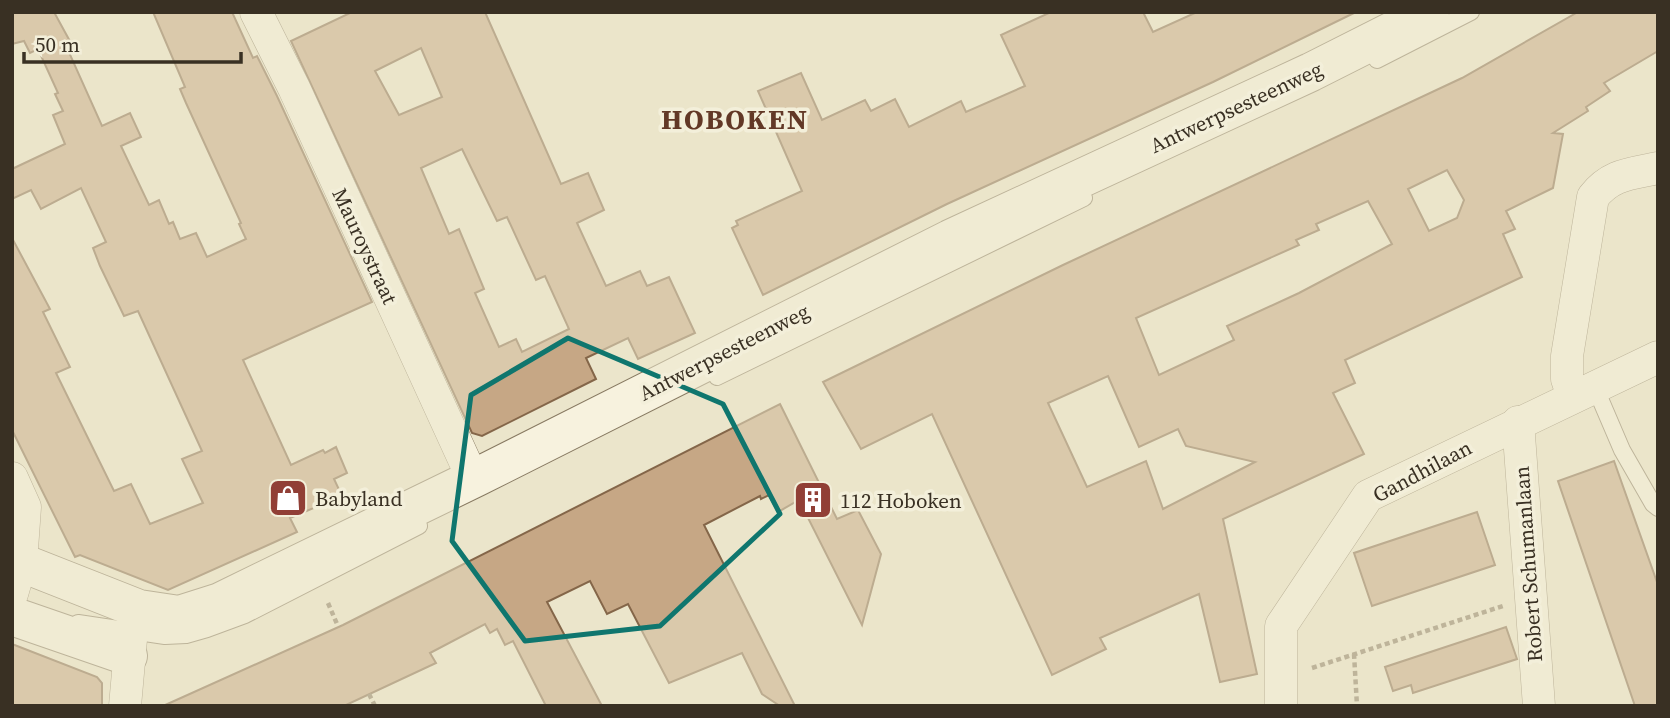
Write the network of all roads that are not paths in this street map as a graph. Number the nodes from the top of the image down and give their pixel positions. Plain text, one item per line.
1 (256, 12) edge
2 (1430, 12) edge
3 (1471, 12) edge
4 (1366, 65) dead end
5 (1658, 168) edge
6 (1104, 189) dead end
7 (1657, 348) edge
8 (698, 387) dead end
9 (1584, 392) junction
10 (1518, 422) junction
11 (12, 478) edge
12 (473, 479) junction
13 (1658, 508) edge
14 (429, 521) dead end
15 (15, 572) edge
16 (12, 615) edge
17 (129, 631) junction
18 (1281, 692) edge
19 (125, 706) edge
20 (1539, 706) edge

1 - 12 street, Mauroystraat
2 - 12 street, Antwerpsesteenweg
3 - 4 lane
5 - 9 street
6 - 8 lane
7 - 9 street, Gandhilaan
9 - 10 street, Gandhilaan
9 - 13 lane
10 - 18 street, Gandhilaan
10 - 20 street, Robert Schumanlaan
11 - 15 street
12 - 17 street, Antwerpsesteenweg
14 - 17 lane
15 - 17 street, Antwerpsesteenweg
16 - 17 street, Antwerpsesteenweg
17 - 19 street

